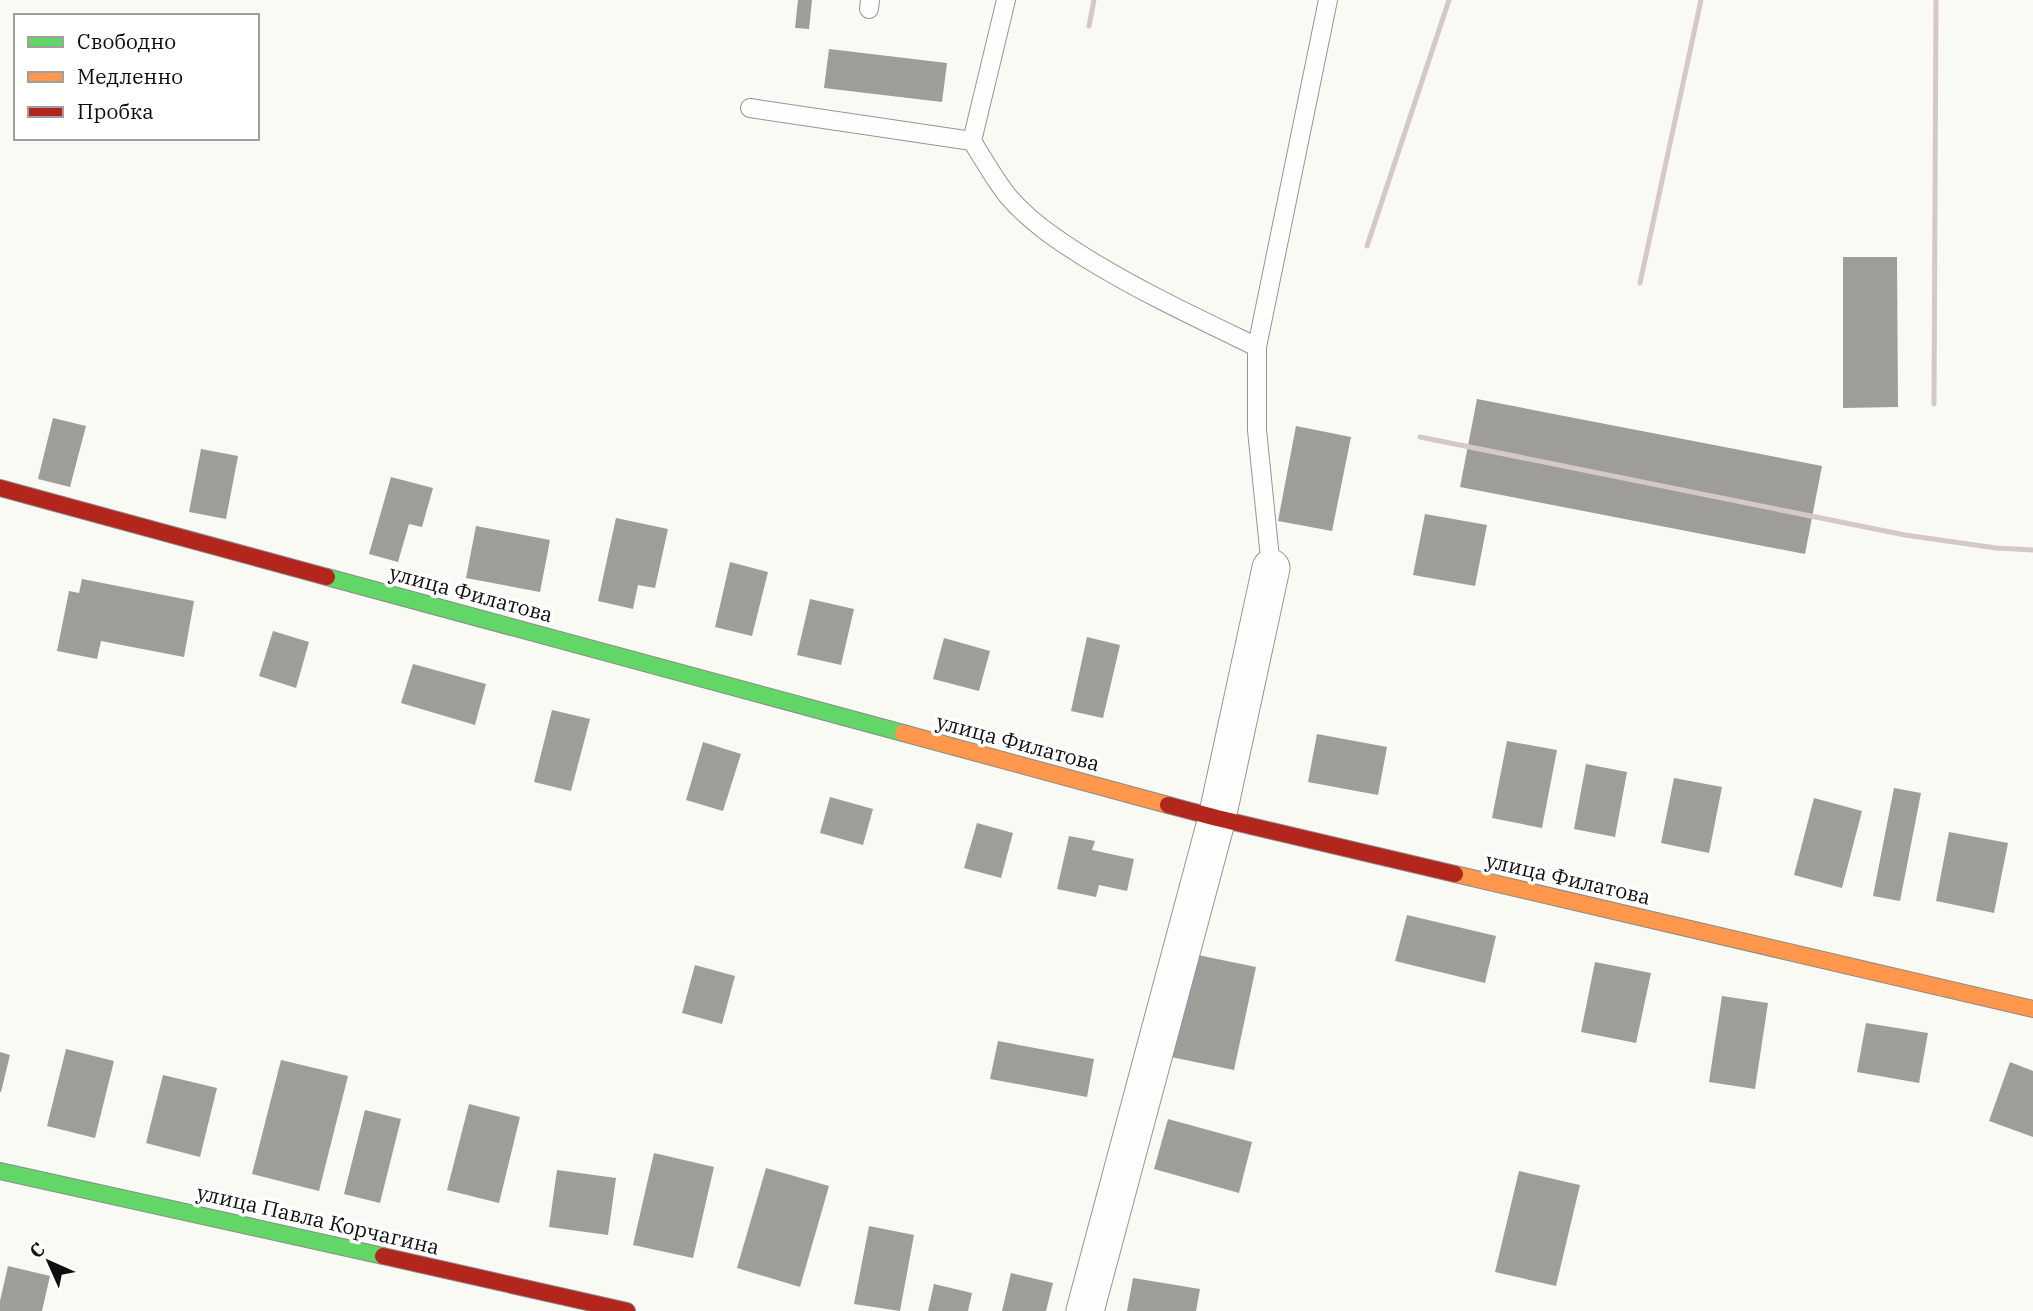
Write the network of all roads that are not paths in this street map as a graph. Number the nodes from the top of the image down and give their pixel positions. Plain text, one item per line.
1 (1006, 0) edge
2 (1328, 0) edge
3 (750, 108) dead end
4 (972, 141) junction
5 (1257, 347) junction
6 (0, 488) edge
7 (1271, 568) joint
8 (1217, 818) junction
9 (2033, 1009) edge
10 (0, 1171) edge
11 (627, 1311) edge
12 (1085, 1311) edge

1 - 4 lane
2 - 5 lane
3 - 4 lane
4 - 5 lane
5 - 7 lane
6 - 8 street, улица Филатова
7 - 8 street
8 - 9 street, улица Филатова
8 - 12 street
10 - 11 street, улица Павла Корчагина

